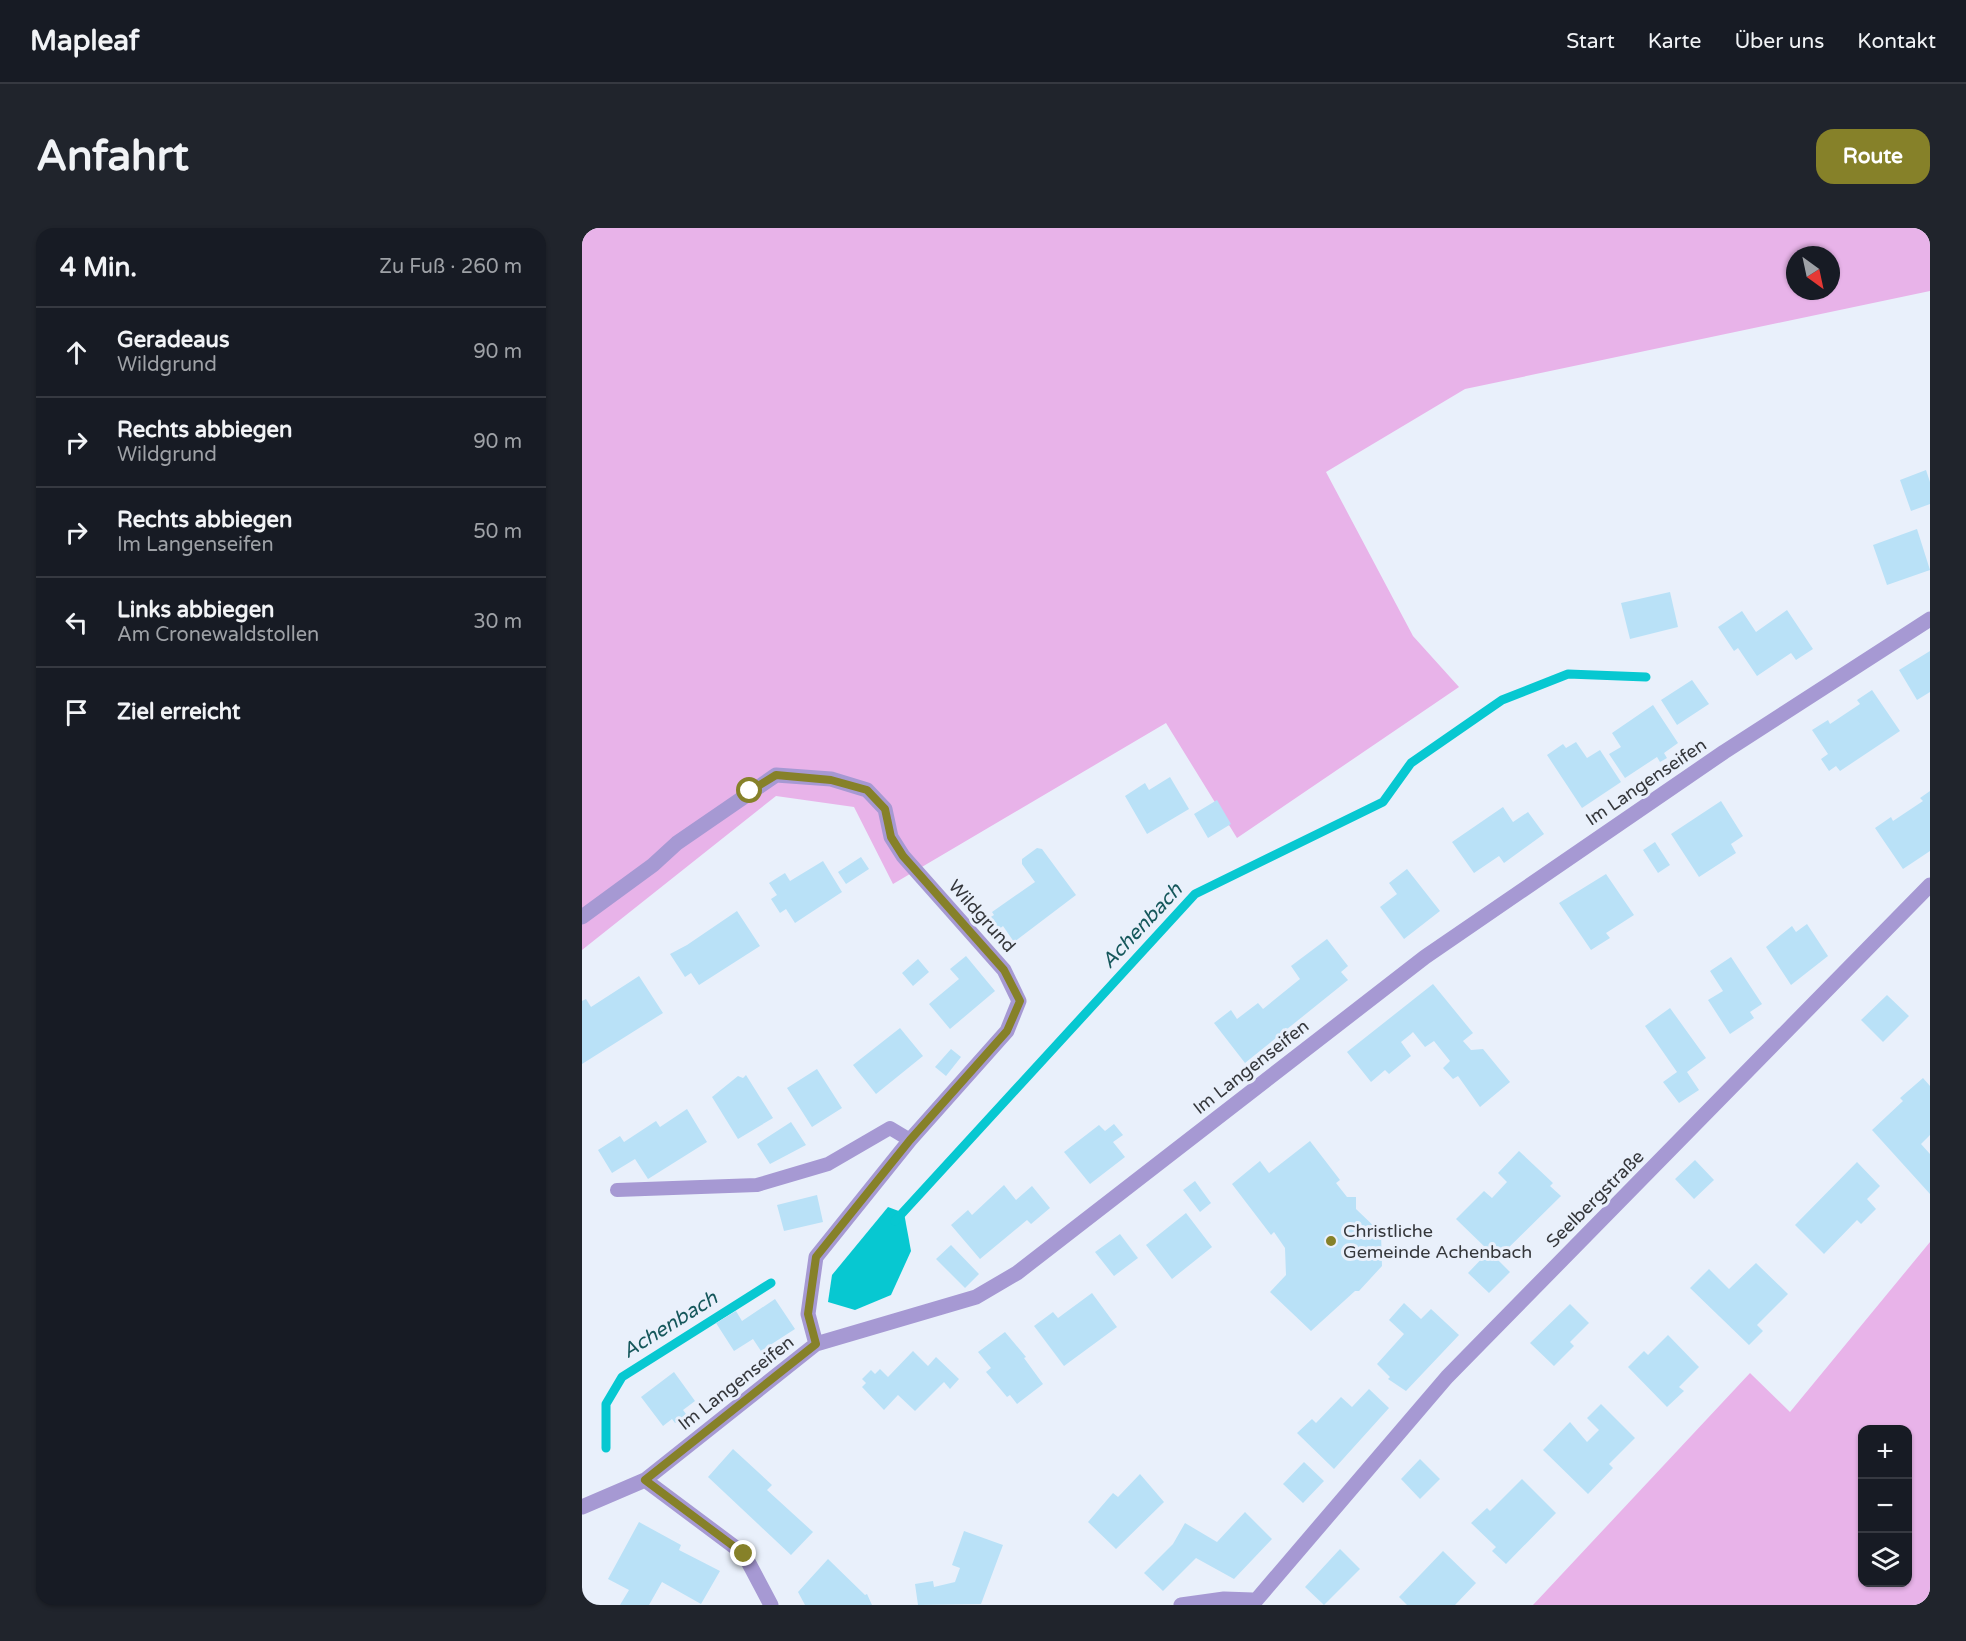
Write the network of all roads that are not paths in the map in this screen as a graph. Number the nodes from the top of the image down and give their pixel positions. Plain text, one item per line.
1 (1930, 619) edge
2 (1930, 885) edge
3 (582, 917) edge
4 (910, 1140) junction
5 (617, 1190) dead end
6 (816, 1344) junction
7 (645, 1480) junction
8 (582, 1507) edge
9 (1252, 1603) edge
10 (771, 1605) edge
11 (1180, 1605) edge

1 - 6 street, Im Langenseifen
2 - 9 street, Seelbergstraße
3 - 4 street, Wildgrund
4 - 5 lane
4 - 6 street, Wildgrund
6 - 7 street, Im Langenseifen
7 - 8 street, Im Langenseifen
7 - 10 street
9 - 11 street

